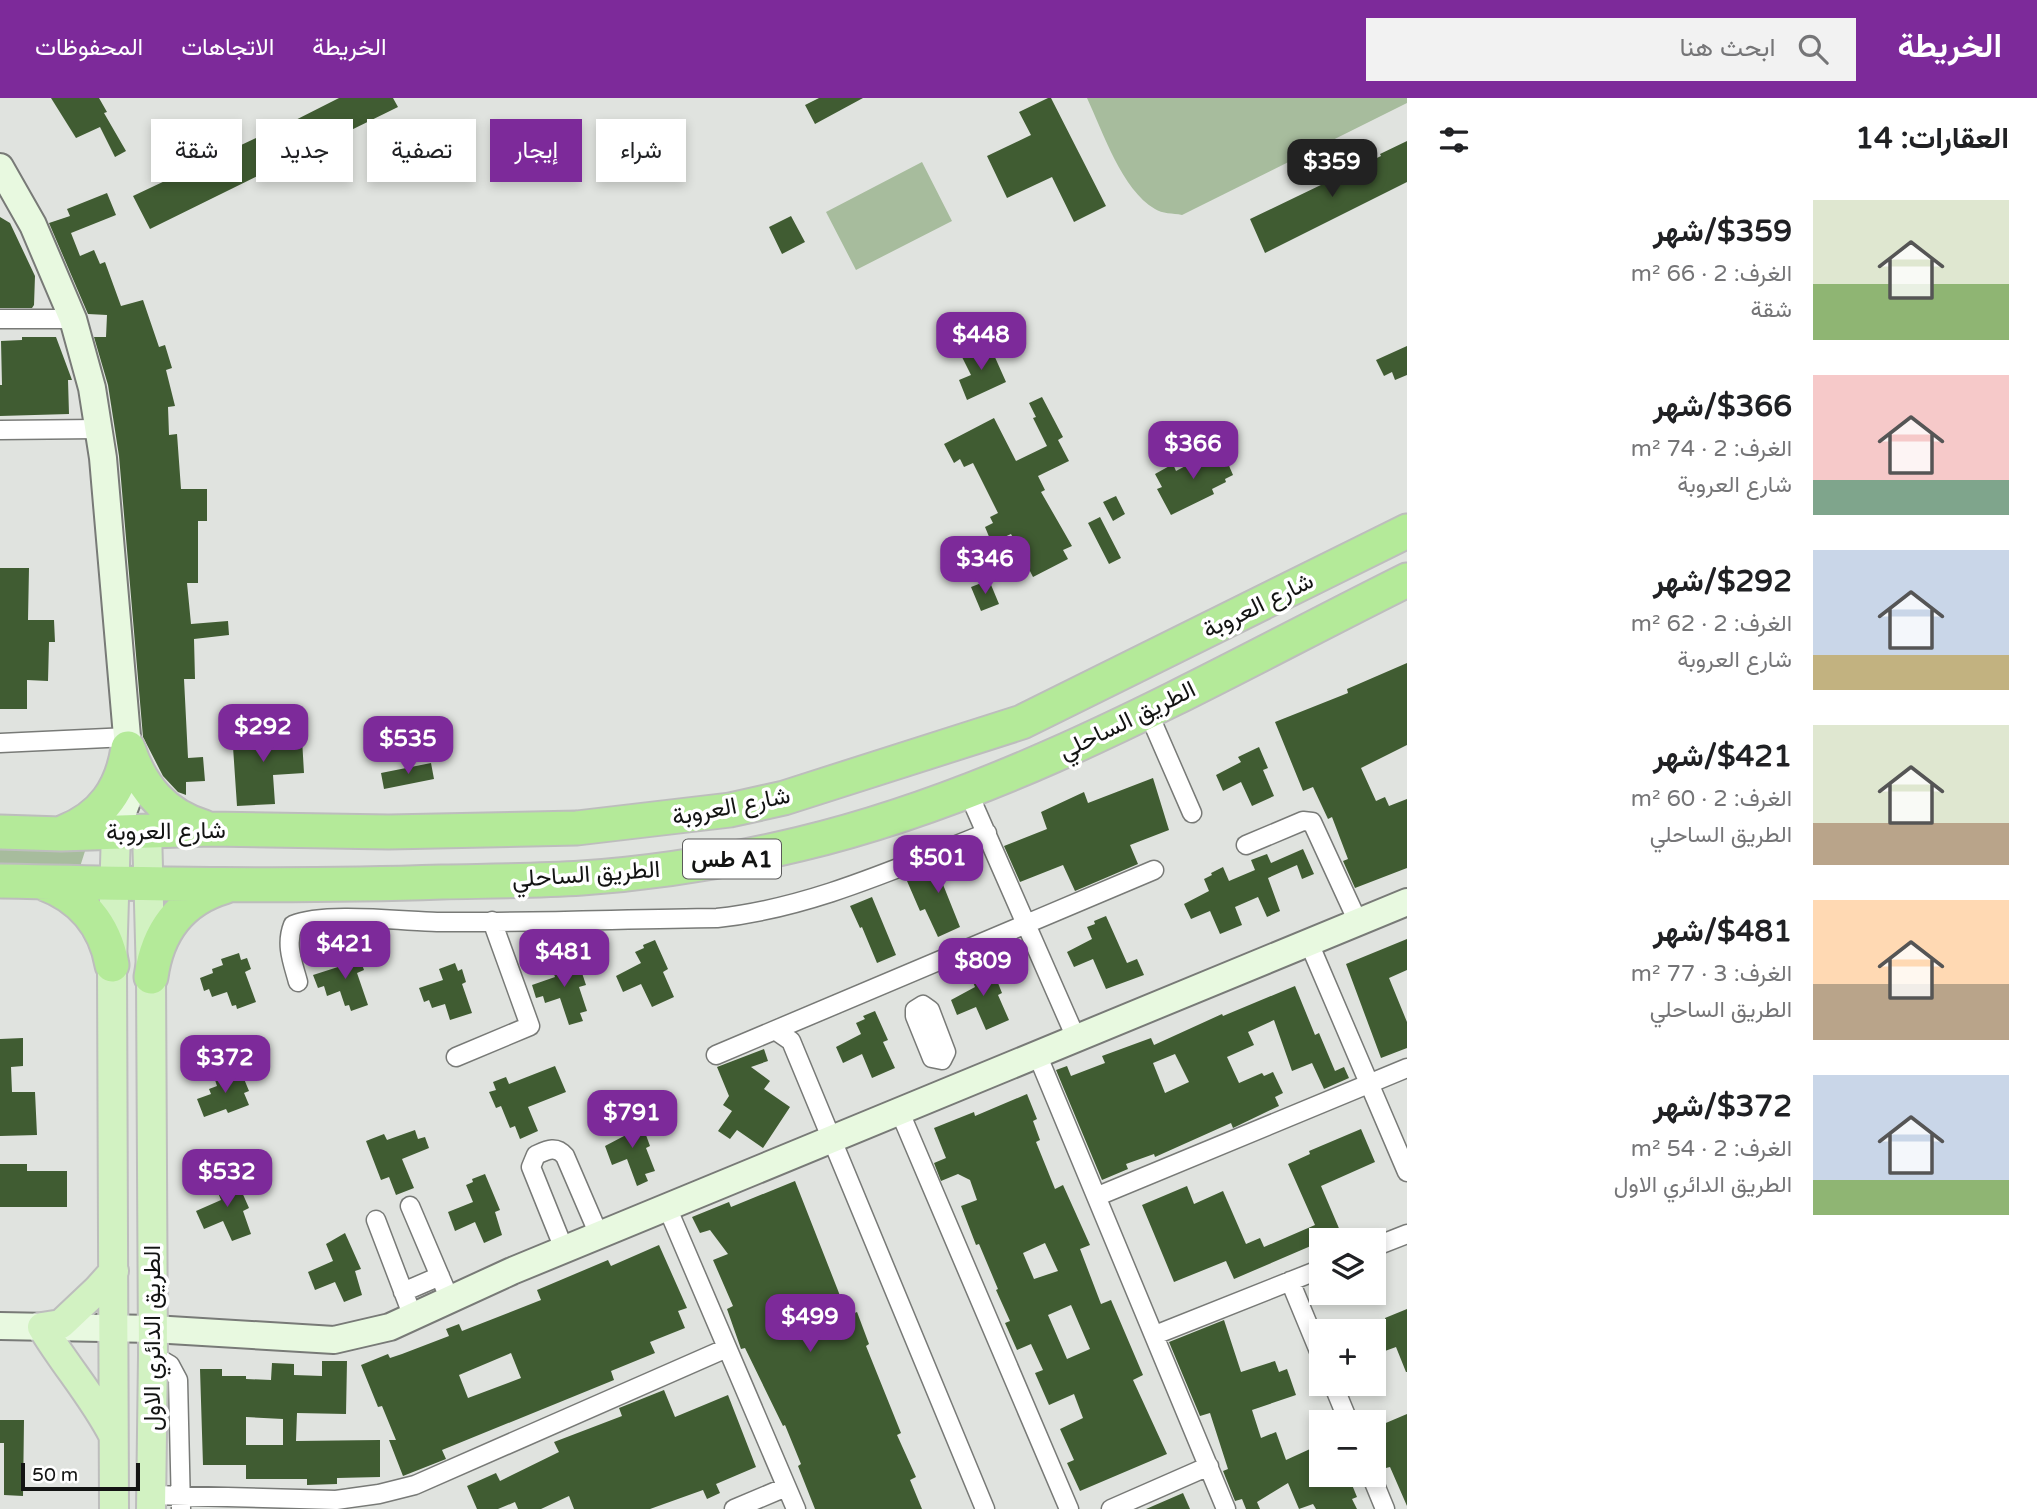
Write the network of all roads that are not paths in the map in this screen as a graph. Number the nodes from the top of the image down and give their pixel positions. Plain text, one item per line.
1 (0, 167) edge
2 (8, 199) edge
3 (0, 319) edge
4 (73, 319) junction
5 (97, 429) junction
6 (0, 430) edge
7 (1407, 531) edge
8 (1405, 586) edge
9 (1148, 712) junction
10 (128, 742) junction
11 (0, 743) edge
12 (968, 792) junction
13 (1192, 813) dead end
14 (635, 822) junction
15 (550, 828) junction
16 (210, 829) junction
17 (132, 831) junction
18 (0, 832) edge
19 (987, 833) junction
20 (61, 834) junction
21 (1246, 845) dead end
22 (1154, 870) dead end
23 (640, 872) junction
24 (547, 879) junction
25 (0, 881) edge
26 (40, 882) junction
27 (132, 883) junction
28 (229, 886) junction
29 (1407, 902) edge
30 (492, 921) junction
31 (1358, 922) junction
32 (1027, 924) junction
33 (1309, 943) junction
34 (112, 965) junction
35 (151, 976) junction
36 (298, 982) dead end
37 (775, 1030) junction
38 (1076, 1038) junction
39 (1037, 1054) junction
40 (716, 1055) dead end
41 (456, 1057) dead end
42 (942, 1060) dead end
43 (1407, 1068) edge
44 (1371, 1083) junction
45 (953, 1088) junction
46 (899, 1110) junction
47 (830, 1138) junction
48 (1407, 1172) edge
49 (1098, 1196) junction
50 (410, 1206) dead end
51 (667, 1207) junction
52 (376, 1220) dead end
53 (1407, 1234) edge
54 (599, 1236) junction
55 (1386, 1242) edge
56 (564, 1250) junction
57 (114, 1271) junction
58 (1309, 1274) edge
59 (440, 1276) junction
60 (1290, 1281) junction
61 (403, 1292) junction
62 (450, 1300) junction
63 (413, 1318) junction
64 (0, 1326) edge
65 (41, 1327) junction
66 (1309, 1327) edge
67 (114, 1329) junction
68 (1155, 1335) junction
69 (153, 1342) junction
70 (727, 1348) junction
71 (114, 1437) junction
72 (1209, 1466) junction
73 (786, 1487) junction
74 (1376, 1487) edge
75 (151, 1502) edge
76 (181, 1503) edge
77 (337, 1504) edge
78 (114, 1509) edge
79 (734, 1509) edge
80 (796, 1509) edge
81 (985, 1509) edge
82 (1069, 1509) edge
83 (1111, 1509) edge
84 (1226, 1509) edge
85 (1385, 1509) edge

1 - 2 street
2 - 4 street
3 - 4 street
4 - 5 street
5 - 6 street
5 - 10 street
7 - 14 highway, شارع العروبة / طس A1
8 - 9 highway, الطريق الساحلي / طس A1
9 - 12 highway, الطريق الساحلي / طس A1
9 - 13 street
10 - 11 street
10 - 16 highway
10 - 17 street
10 - 20 highway
12 - 19 street
12 - 23 highway, الطريق الساحلي / طس A1
14 - 15 highway, شارع العروبة / طس A1
14 - 23 highway
15 - 16 highway, شارع العروبة / طس A1
15 - 24 highway
16 - 17 highway, شارع العروبة / طس A1
17 - 20 highway, شارع العروبة / طس A1
17 - 27 main road, الطريق الدائري الاول
18 - 20 highway, شارع العروبة / طس A1
19 - 30 street
19 - 32 street
21 - 31 street
22 - 32 street
23 - 24 highway, الطريق الساحلي / طس A1
24 - 28 highway, الطريق الساحلي / طس A1
25 - 26 highway, الطريق الساحلي / طس A1
26 - 27 highway, الطريق الساحلي / طس A1
26 - 34 highway
27 - 28 highway, الطريق الساحلي / طس A1
27 - 34 main road, الطريق الدائري الاول
27 - 35 main road, الطريق الدائري الاول
28 - 35 highway
29 - 31 street
30 - 36 street
30 - 41 street
31 - 33 street
32 - 37 street
32 - 38 street
33 - 38 street
33 - 44 street
34 - 57 main road, الطريق الدائري الاول
35 - 69 main road, الطريق الدائري الاول
37 - 40 street
37 - 47 street
38 - 39 street
39 - 45 street
39 - 49 street
42 - 45 street
43 - 44 street
44 - 48 street
44 - 49 street
45 - 46 street
46 - 47 street
46 - 82 street
47 - 51 street
47 - 81 street
49 - 68 street
50 - 59 street
51 - 54 street
51 - 70 street
52 - 61 street
53 - 55 street
54 - 56 street
54 - 56 street
56 - 62 street
57 - 65 main road
57 - 67 main road, الطريق الدائري الاول
58 - 60 street
59 - 61 street
59 - 62 street
60 - 66 street
60 - 68 street
61 - 63 street
62 - 63 street
63 - 69 street
64 - 65 street
65 - 67 street
65 - 71 main road
67 - 69 street
67 - 71 main road, الطريق الدائري الاول
68 - 72 street
69 - 75 main road, الطريق الدائري الاول
69 - 76 street
70 - 73 street
70 - 77 street
71 - 78 main road, الطريق الدائري الاول
72 - 83 street
72 - 84 street
73 - 79 street
73 - 80 street
74 - 85 street
75 - 76 street
76 - 77 street

